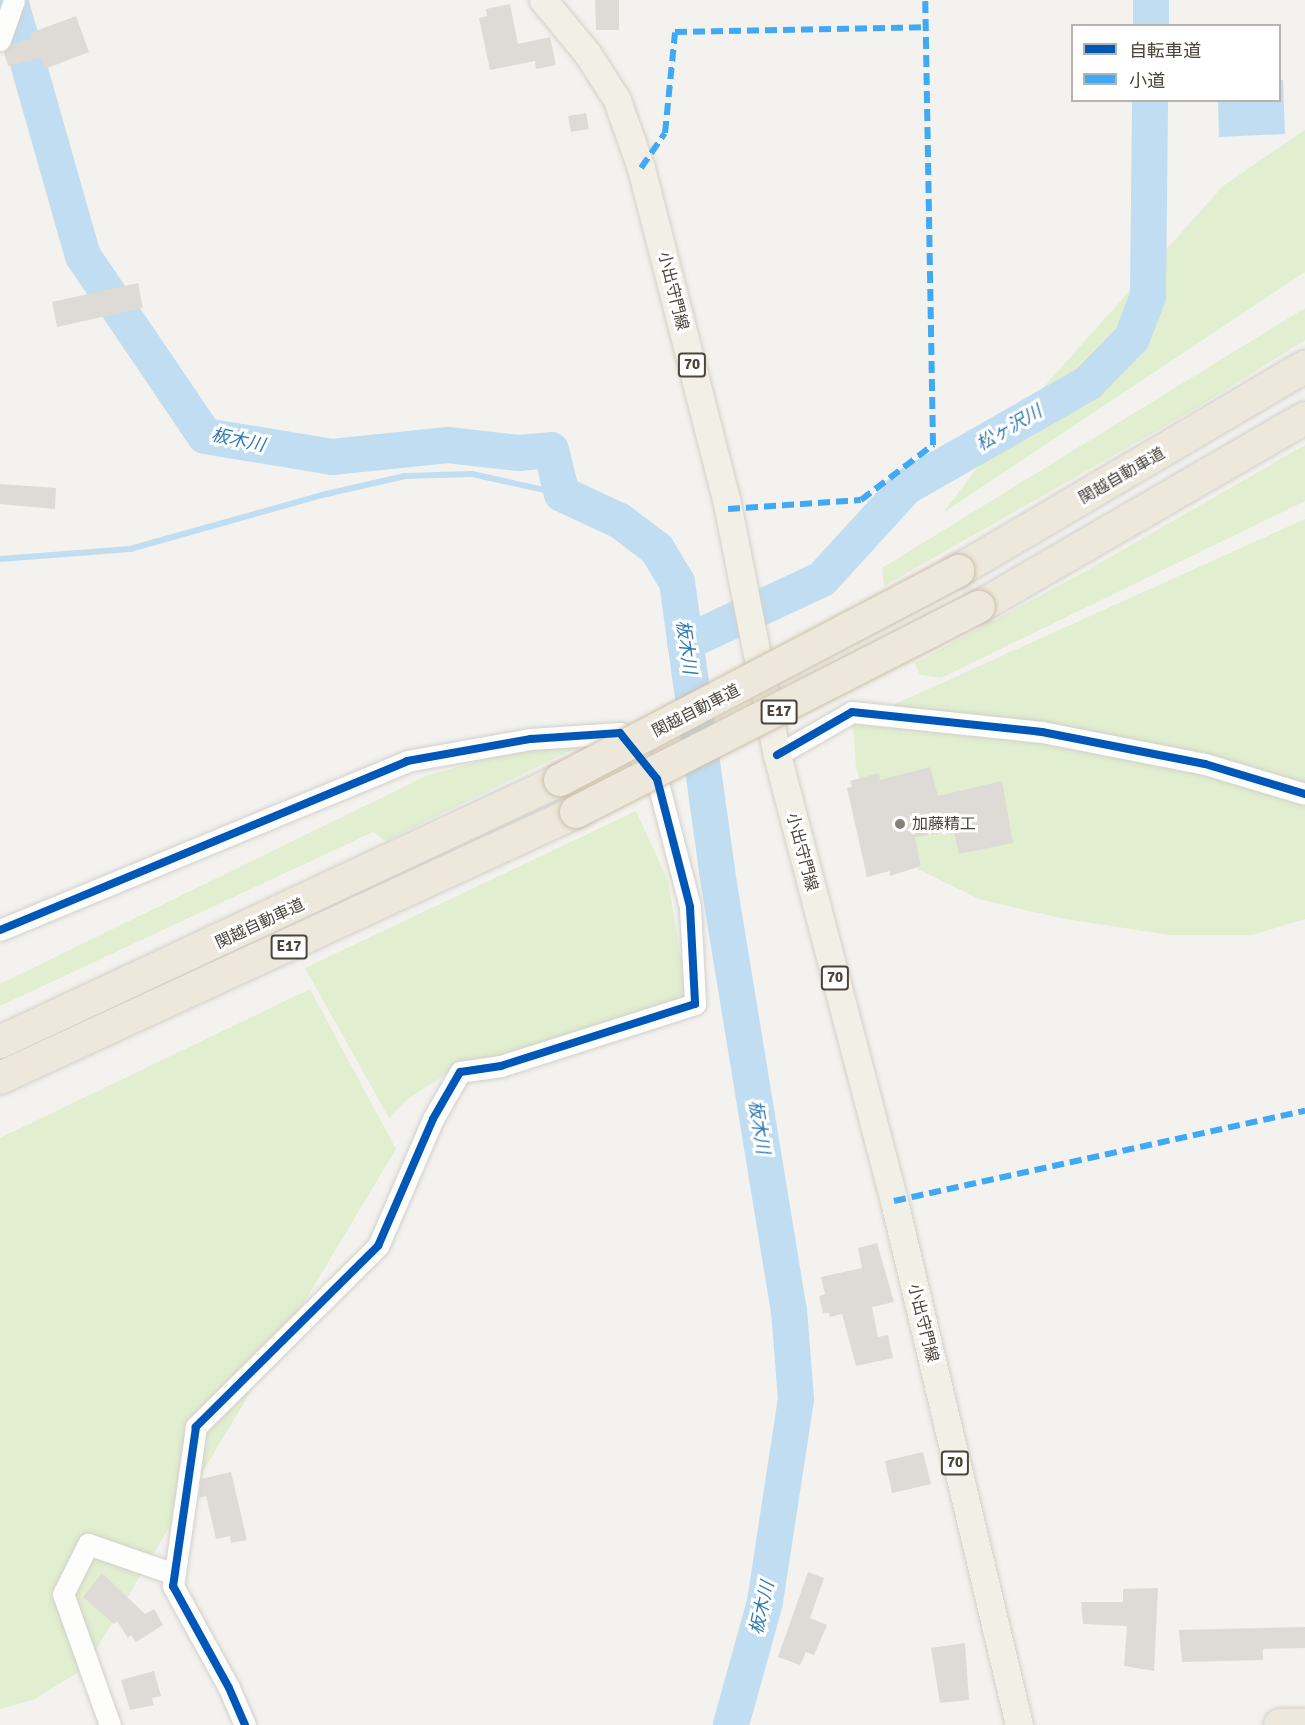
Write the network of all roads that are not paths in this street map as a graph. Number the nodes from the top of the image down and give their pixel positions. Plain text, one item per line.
1 (14, 0) edge
2 (543, 0) edge
3 (0, 40) edge
4 (1305, 367) edge
5 (1305, 418) edge
6 (777, 755) junction
7 (1303, 799) edge
8 (0, 930) edge
9 (0, 1042) edge
10 (0, 1078) edge
11 (174, 1574) junction
12 (110, 1725) edge
13 (245, 1725) edge
14 (1019, 1725) edge
15 (1280, 1725) edge
16 (1305, 1725) edge

1 - 3 street
2 - 6 main road, 小出守門線 / 70
4 - 9 highway, 関越自動車道 / E17, bridge
5 - 10 highway, 関越自動車道 / E17, bridge
6 - 7 street
6 - 14 main road, 小出守門線 / 70
8 - 11 street
11 - 12 street
11 - 13 street
15 - 16 highway

